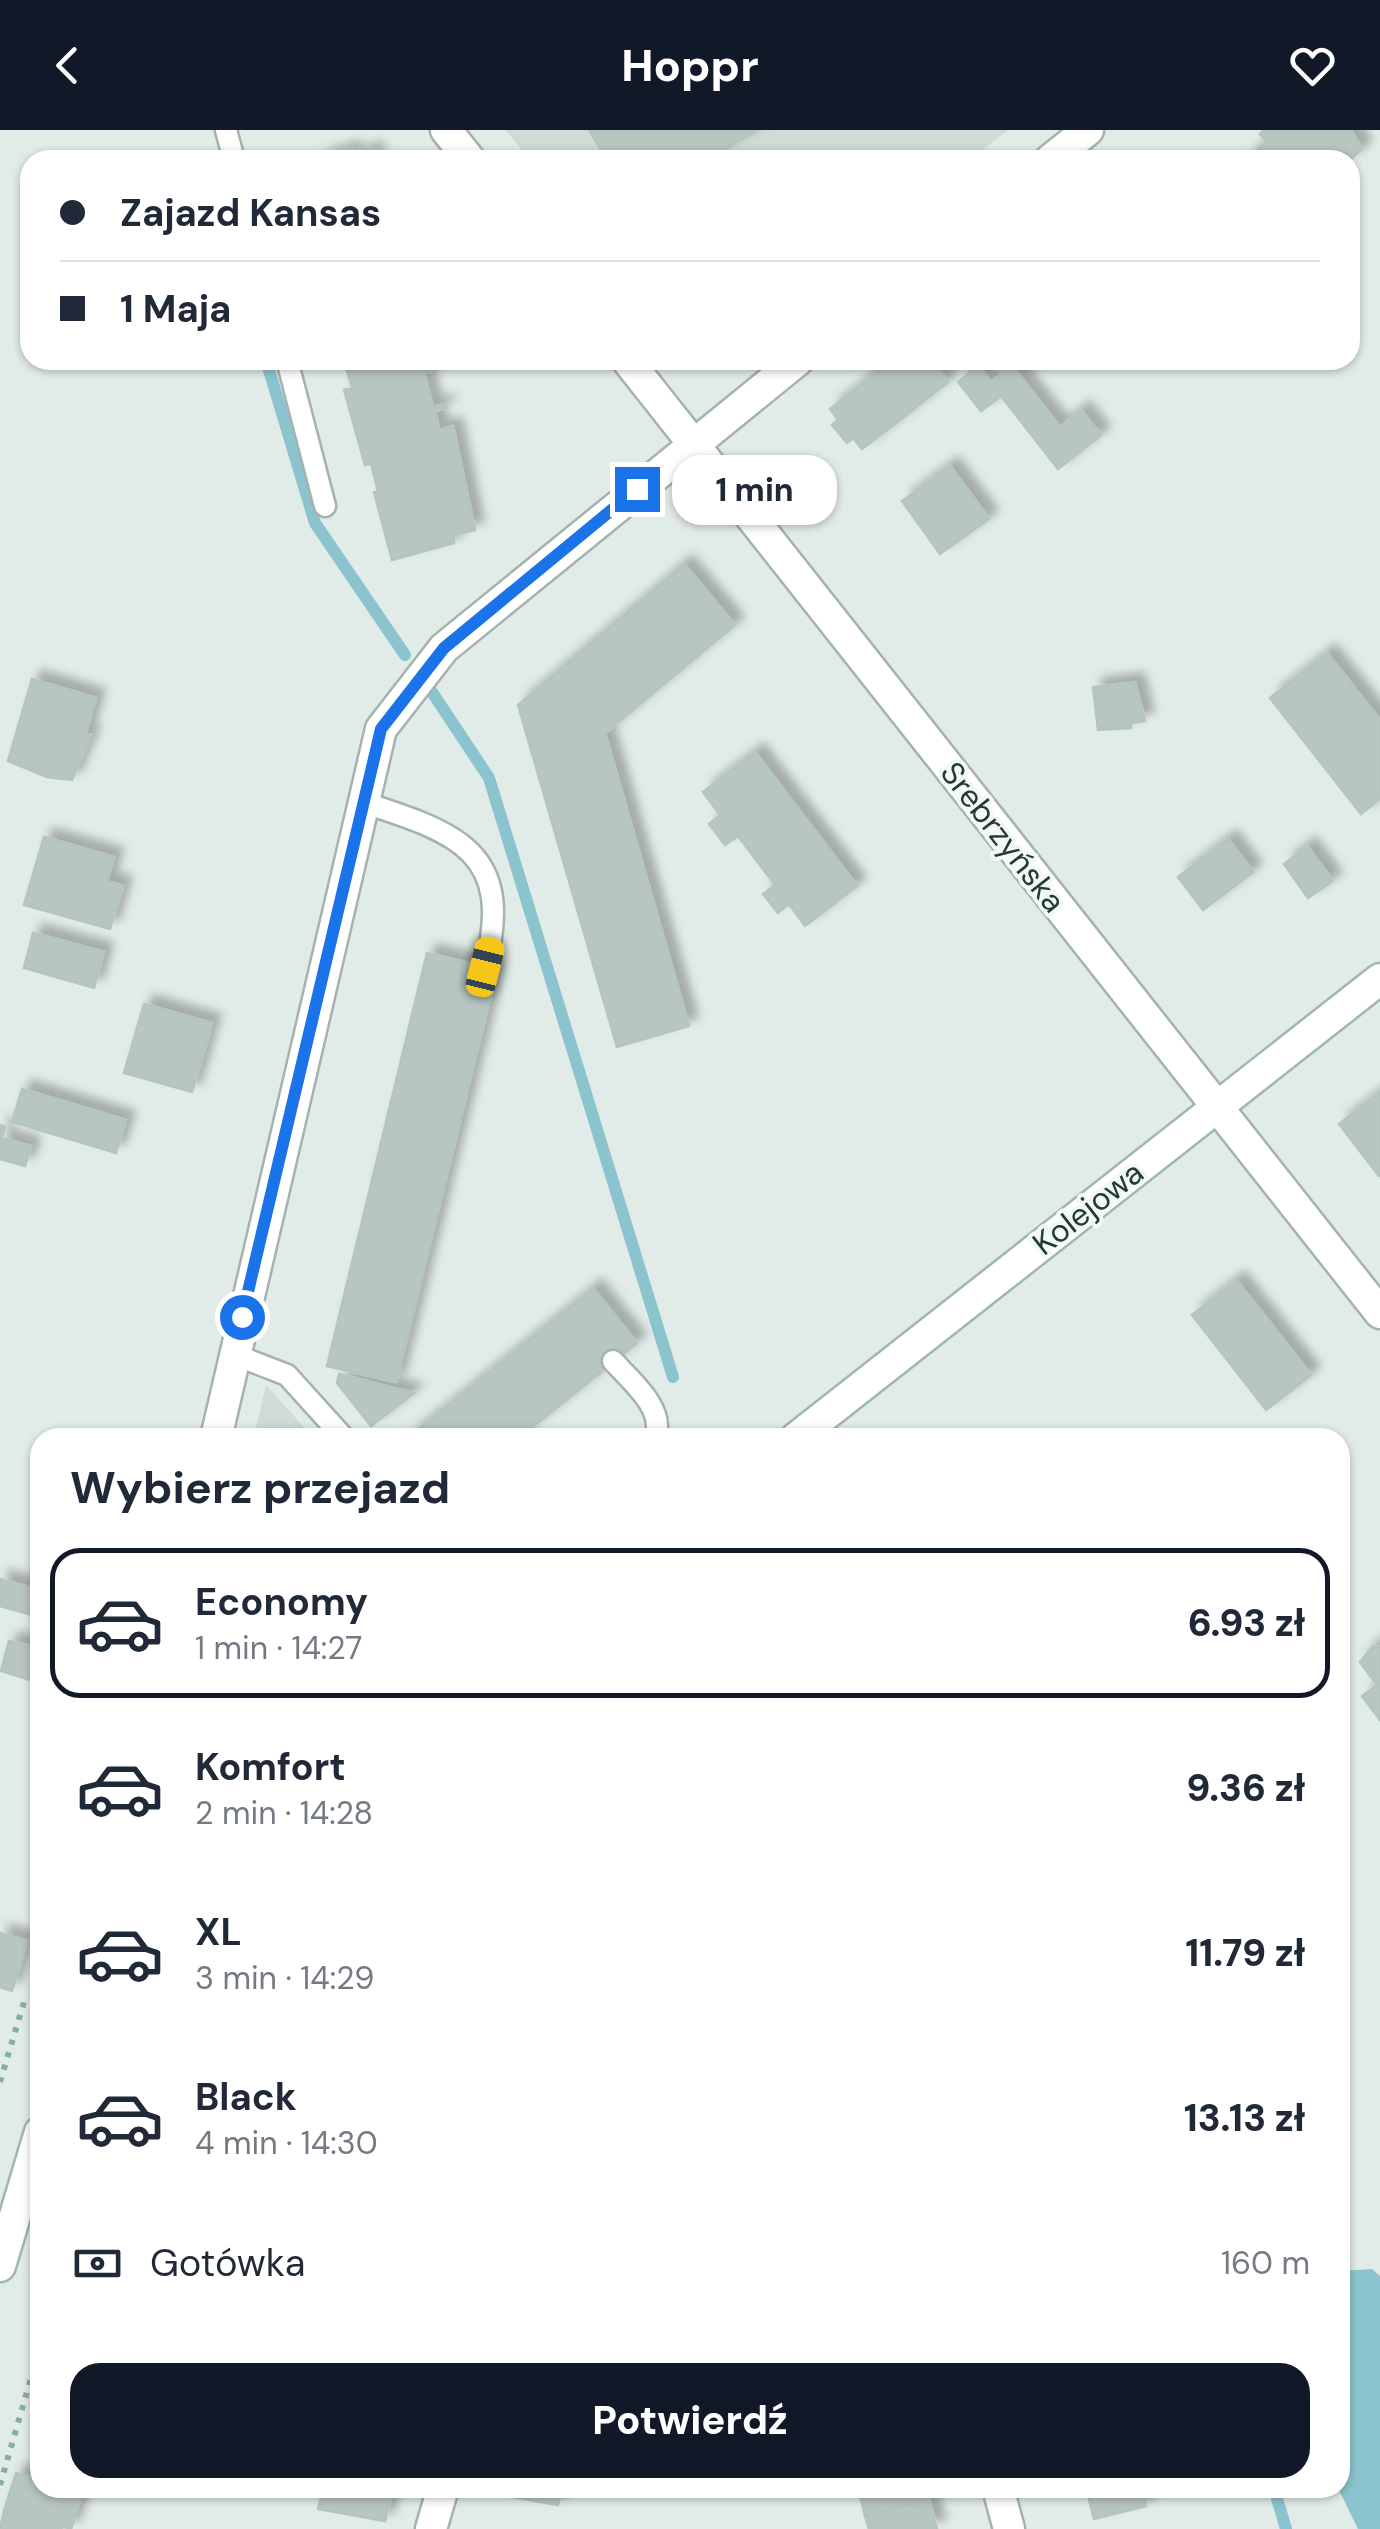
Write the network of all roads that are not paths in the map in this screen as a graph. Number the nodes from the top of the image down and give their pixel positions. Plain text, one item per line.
1 (446, 130) edge
2 (1088, 130) edge
3 (462, 150) edge
4 (1063, 150) edge
5 (289, 370) edge
6 (635, 370) edge
7 (785, 370) edge
8 (692, 444) junction
9 (325, 506) dead end
10 (362, 802) junction
11 (485, 967) dead end
12 (1380, 979) edge
13 (1217, 1107) junction
14 (1380, 1314) edge
15 (233, 1354) junction
16 (614, 1362) dead end
17 (218, 1428) edge
18 (335, 1428) edge
19 (656, 1428) edge
20 (809, 1428) edge
21 (30, 2166) edge
22 (0, 2266) edge
23 (440, 2498) edge
24 (1001, 2498) edge
25 (431, 2529) edge
26 (1009, 2529) edge

1 - 3 street
2 - 4 street
5 - 9 lane
6 - 8 street, Srebrzyńska
7 - 8 street
8 - 10 street
8 - 13 street, Srebrzyńska
10 - 11 lane
10 - 15 street
12 - 13 street, Kolejowa
13 - 14 street, Srebrzyńska
13 - 20 street, Kolejowa
15 - 17 street
15 - 18 lane
16 - 19 lane
21 - 22 street
23 - 25 street
24 - 26 street

